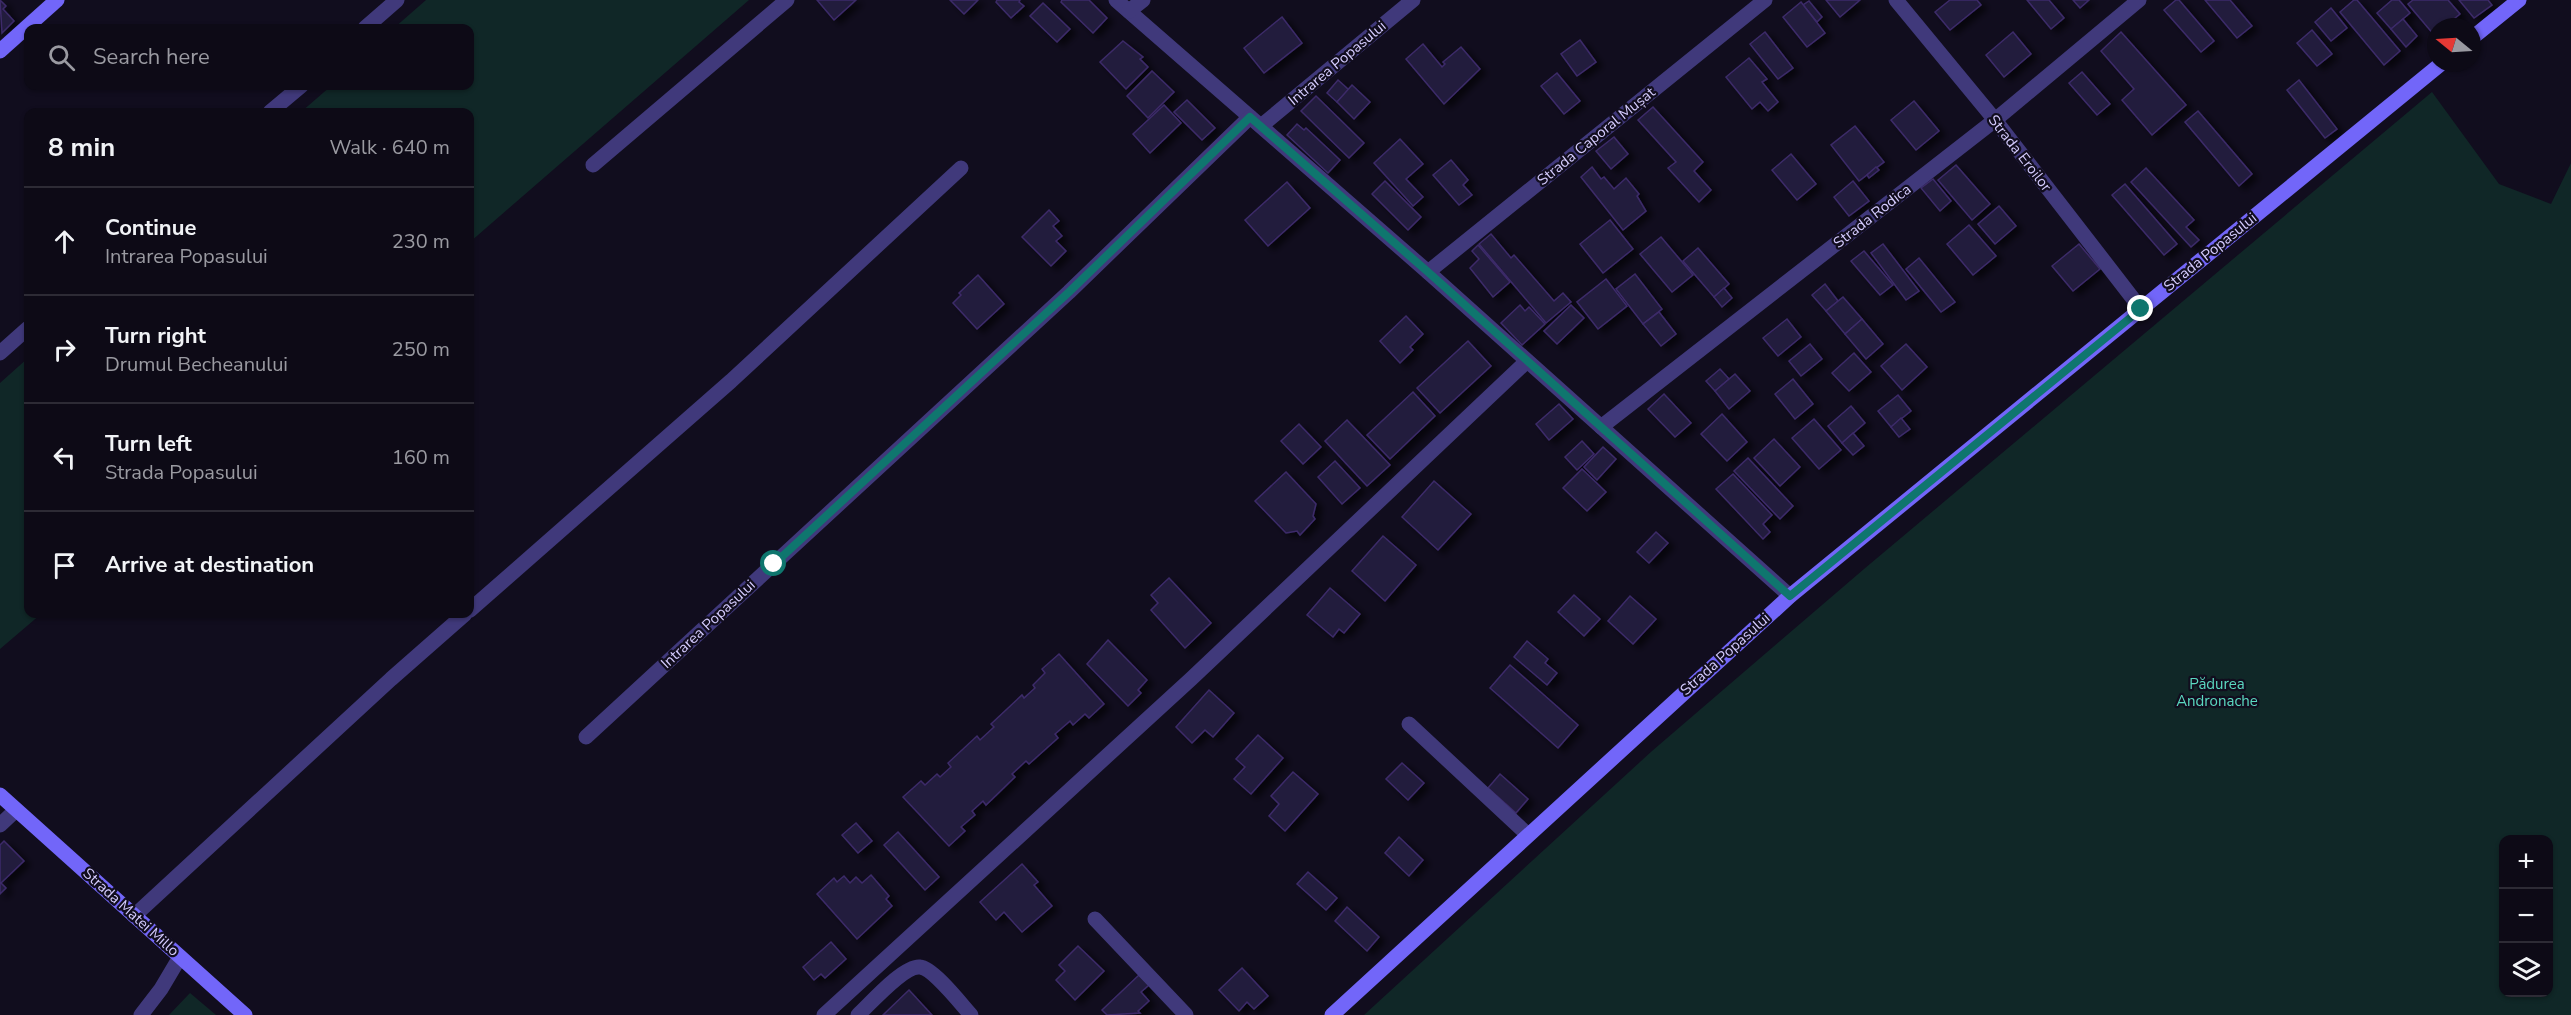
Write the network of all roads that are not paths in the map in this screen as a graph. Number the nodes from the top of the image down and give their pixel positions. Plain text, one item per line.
1 (57, 0) edge
2 (397, 0) edge
3 (787, 0) edge
4 (1116, 0) edge
5 (1143, 0) edge
6 (1413, 0) edge
7 (1765, 0) edge
8 (1896, 0) edge
9 (2139, 0) edge
10 (2519, 0) edge
11 (1129, 11) junction
12 (30, 24) edge
13 (369, 24) edge
14 (24, 30) edge
15 (2481, 31) edge
16 (0, 51) edge
17 (2431, 72) edge
18 (295, 90) edge
19 (275, 108) edge
20 (1995, 120) junction
21 (1256, 122) junction
22 (593, 165) dead end
23 (961, 168) dead end
24 (1428, 272) junction
25 (2141, 309) junction
26 (24, 332) edge
27 (0, 353) edge
28 (1526, 362) junction
29 (1601, 427) junction
30 (1790, 596) junction
31 (474, 606) edge
32 (460, 618) edge
33 (1409, 724) dead end
34 (586, 737) dead end
35 (0, 795) edge
36 (16, 810) junction
37 (0, 825) edge
38 (1527, 834) junction
39 (134, 916) junction
40 (1095, 919) dead end
41 (180, 957) junction
42 (141, 1015) edge
43 (245, 1015) edge
44 (824, 1015) edge
45 (858, 1015) edge
46 (971, 1015) edge
47 (1186, 1015) edge
48 (1332, 1015) edge

1 - 12 street
2 - 13 street
3 - 22 street
4 - 11 street
5 - 11 street
6 - 21 street, Intrarea Popasului
7 - 24 street, Strada Caporal Mușat
8 - 20 street, Strada Eroilor
9 - 20 street, Strada Rodica
10 - 15 street
11 - 21 street
14 - 16 street
17 - 25 street, Strada Popasului
18 - 19 street
20 - 25 street, Strada Eroilor
20 - 29 street, Strada Rodica
21 - 24 street
21 - 34 street, Intrarea Popasului
23 - 31 street
24 - 28 street
25 - 30 street, Strada Popasului
26 - 27 street
28 - 29 street
28 - 44 street
29 - 30 street
30 - 38 street, Strada Popasului
32 - 39 street
33 - 38 street
35 - 36 street, Strada Matei Millo
36 - 37 street
36 - 39 street, Strada Matei Millo
38 - 48 street, Strada Popasului
39 - 41 street, Strada Matei Millo
40 - 47 street
41 - 42 street
41 - 43 street, Strada Matei Millo
45 - 46 street

